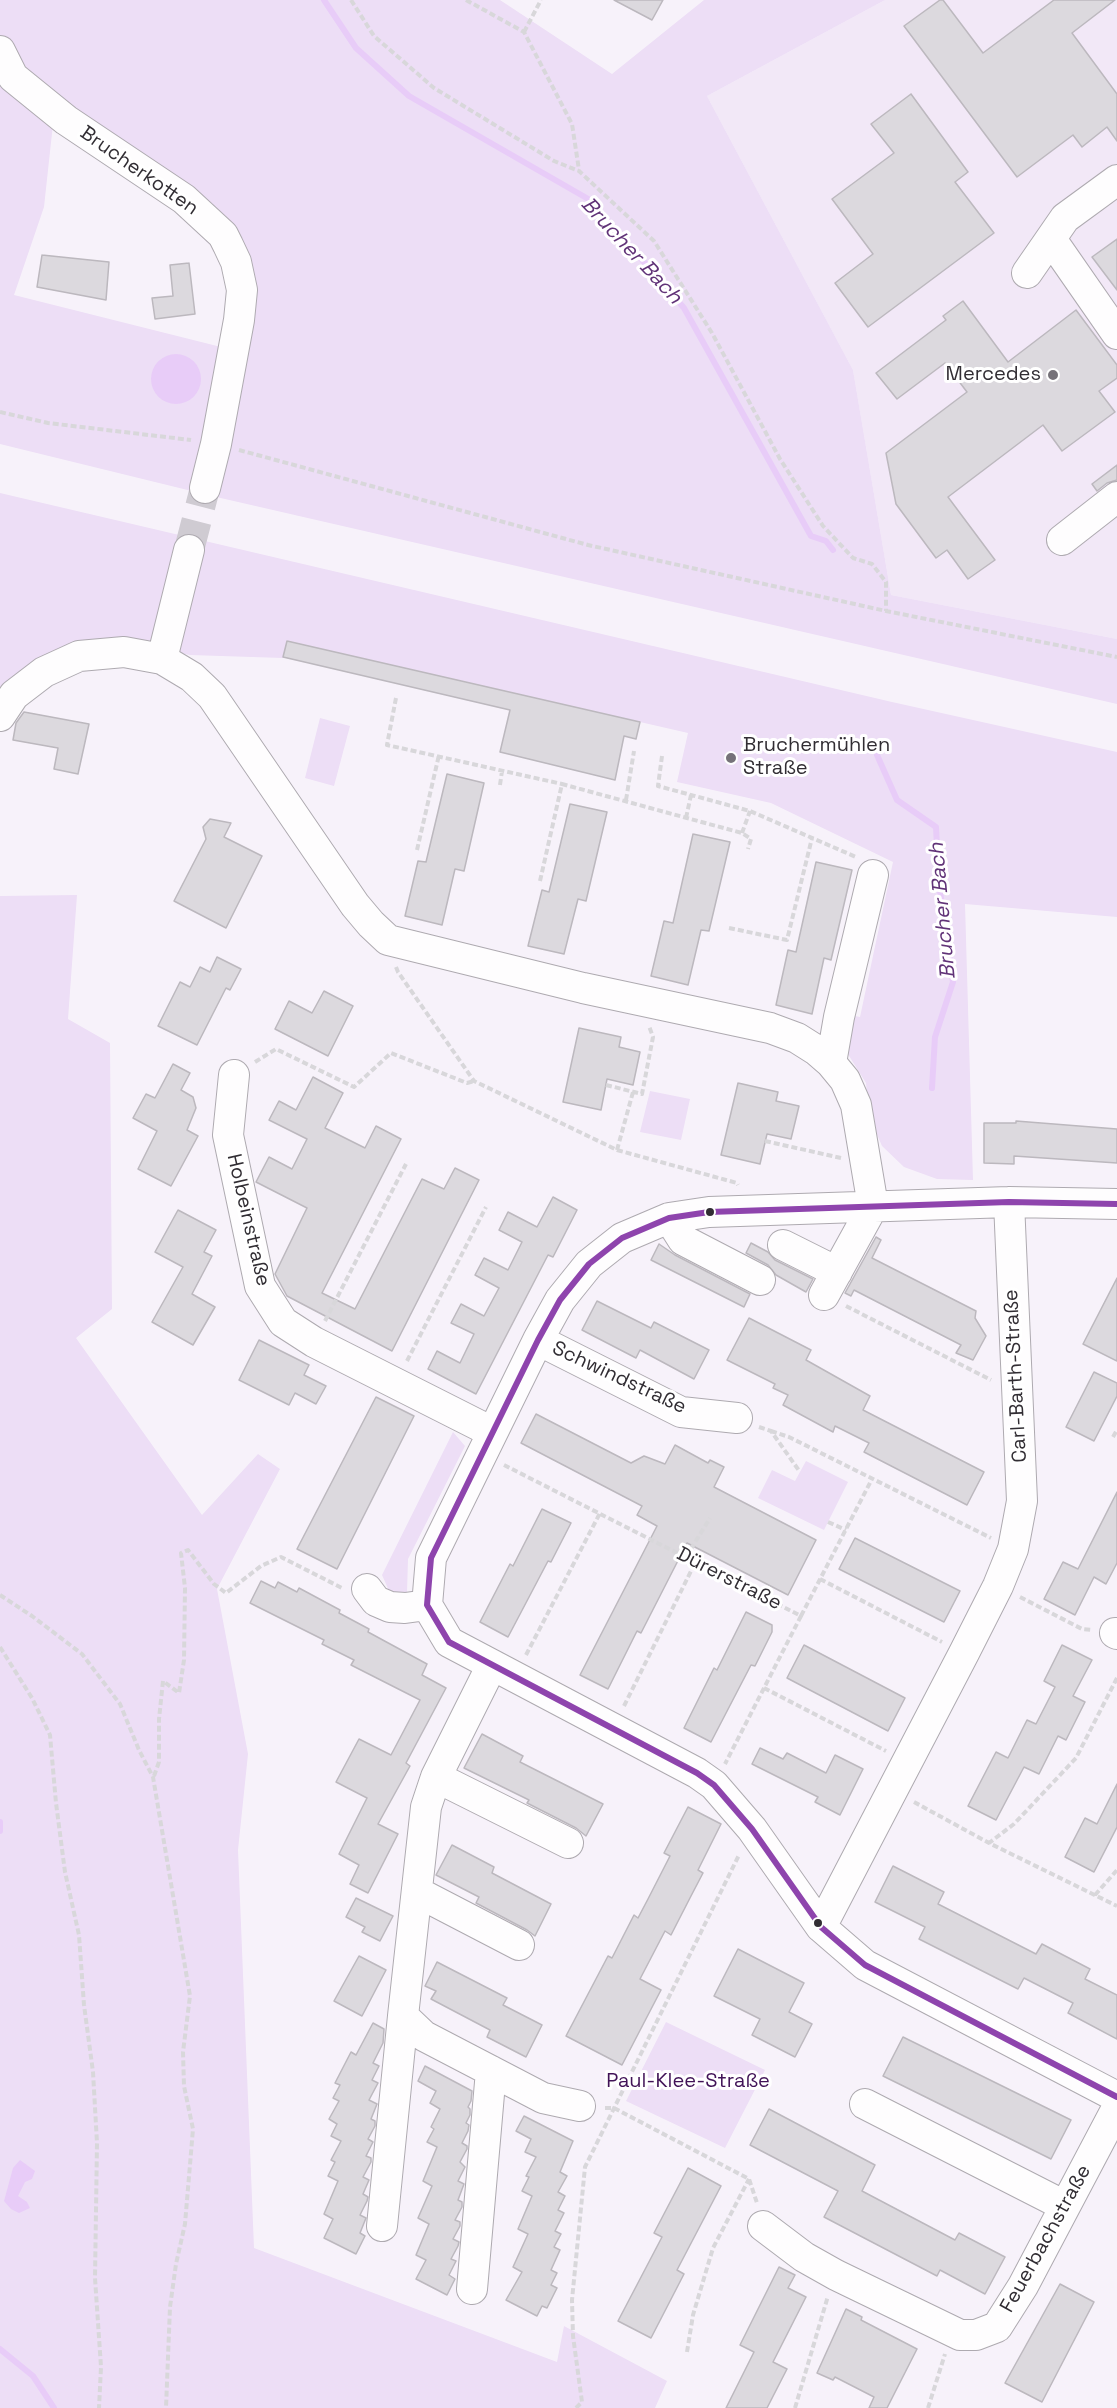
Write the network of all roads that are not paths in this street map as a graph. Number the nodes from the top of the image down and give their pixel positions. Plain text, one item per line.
1 (0, 51) edge
2 (1117, 180) edge
3 (1051, 239) junction
4 (1027, 273) dead end
5 (1117, 334) edge
6 (206, 488) tunnel mouth
7 (1117, 497) edge
8 (1062, 540) dead end
9 (189, 550) tunnel mouth
10 (162, 659) junction
11 (0, 716) edge
12 (873, 875) road end
13 (831, 1063) junction
14 (234, 1075) road end
15 (1009, 1202) junction
16 (1117, 1204) edge
17 (873, 1206) junction
18 (669, 1218) junction
19 (783, 1245) dead end
20 (760, 1280) dead end
21 (538, 1340) junction
22 (737, 1418) road end
23 (492, 1432) junction
24 (367, 1588) road end
25 (427, 1605) junction
26 (504, 1671) junction
27 (436, 1777) junction
28 (568, 1843) dead end
29 (417, 1892) junction
30 (821, 1927) junction
31 (519, 1945) dead end
32 (403, 2016) junction
33 (491, 2071) junction
34 (1117, 2097) edge
35 (865, 2104) dead end
36 (580, 2106) road end
37 (1117, 2108) edge
38 (1065, 2206) junction
39 (382, 2226) dead end
40 (763, 2226) road end
41 (472, 2289) dead end

1 - 6 street, Brucherkotten
2 - 3 street
3 - 4 street
3 - 5 street
7 - 8 street
9 - 10 street
10 - 11 street
10 - 13 street
12 - 13 street
13 - 17 street
14 - 23 street, Holbeinstraße
15 - 16 street
15 - 17 street
15 - 30 street, Carl-Barth-Straße
17 - 18 street
17 - 19 street
18 - 20 street
18 - 21 street
21 - 22 street, Schwindstraße
21 - 23 street
23 - 25 street
24 - 25 street
25 - 26 street
26 - 27 street
26 - 30 street
27 - 28 street
27 - 29 street
29 - 31 street
29 - 32 street
30 - 34 street
32 - 33 street
32 - 39 street
33 - 36 street
33 - 41 street
35 - 38 street
37 - 38 street, Feuerbachstraße
38 - 40 street, Feuerbachstraße

